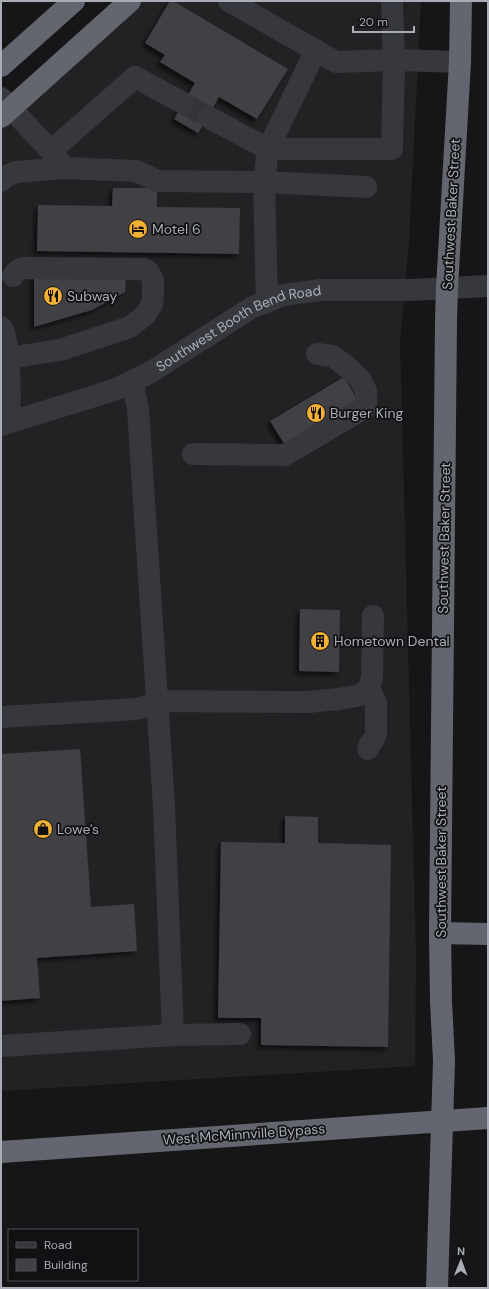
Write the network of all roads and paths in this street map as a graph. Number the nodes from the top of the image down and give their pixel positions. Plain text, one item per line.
1 (74, 1) edge
2 (130, 1) edge
3 (230, 1) edge
4 (392, 1) edge
5 (461, 1) edge
6 (316, 50) junction
7 (394, 60) junction
8 (460, 62) junction
9 (1, 66) edge
10 (184, 103) tunnel mouth
11 (4, 108) edge
12 (208, 117) tunnel mouth
13 (268, 149) junction
14 (51, 151) junction
15 (64, 168) junction
16 (1, 181) edge
17 (264, 182) junction
18 (366, 187) dead end
19 (13, 276) dead end
20 (488, 286) edge
21 (447, 288) junction
22 (267, 302) junction
23 (1, 327) edge
24 (6, 352) edge
25 (317, 354) dead end
26 (132, 381) junction
27 (5, 424) edge
28 (193, 454) dead end
29 (373, 616) dead end
30 (369, 688) junction
31 (157, 701) junction
32 (1, 717) edge
33 (368, 749) dead end
34 (440, 933) junction
35 (488, 934) edge
36 (240, 1034) dead end
37 (173, 1035) junction
38 (1, 1046) edge
39 (488, 1118) edge
40 (1, 1152) edge
41 (437, 1288) edge

1 - 9 highway
2 - 11 highway
3 - 6 street
4 - 7 street
5 - 8 highway, Southwest Baker Street
6 - 7 street
6 - 13 street
7 - 8 street
7 - 13 street
8 - 21 highway, Southwest Baker Street
10 - 14 street
11 - 14 street
12 - 13 street
13 - 17 street
14 - 15 street
15 - 16 street
15 - 17 street
17 - 18 street
17 - 22 street
19 - 24 street
20 - 21 street, Southwest Booth Bend Road
21 - 22 street, Southwest Booth Bend Road
21 - 34 highway, Southwest Baker Street
22 - 26 street, Southwest Booth Bend Road
23 - 24 street
24 - 27 street
25 - 28 street
26 - 27 street, Southwest Booth Bend Road
26 - 31 street
29 - 30 street
30 - 31 street
30 - 33 street
31 - 32 street
31 - 37 street
34 - 35 highway
34 - 41 highway, Southwest Baker Street, bridge
36 - 37 street
37 - 38 street
39 - 40 highway, West McMinnville Bypass

